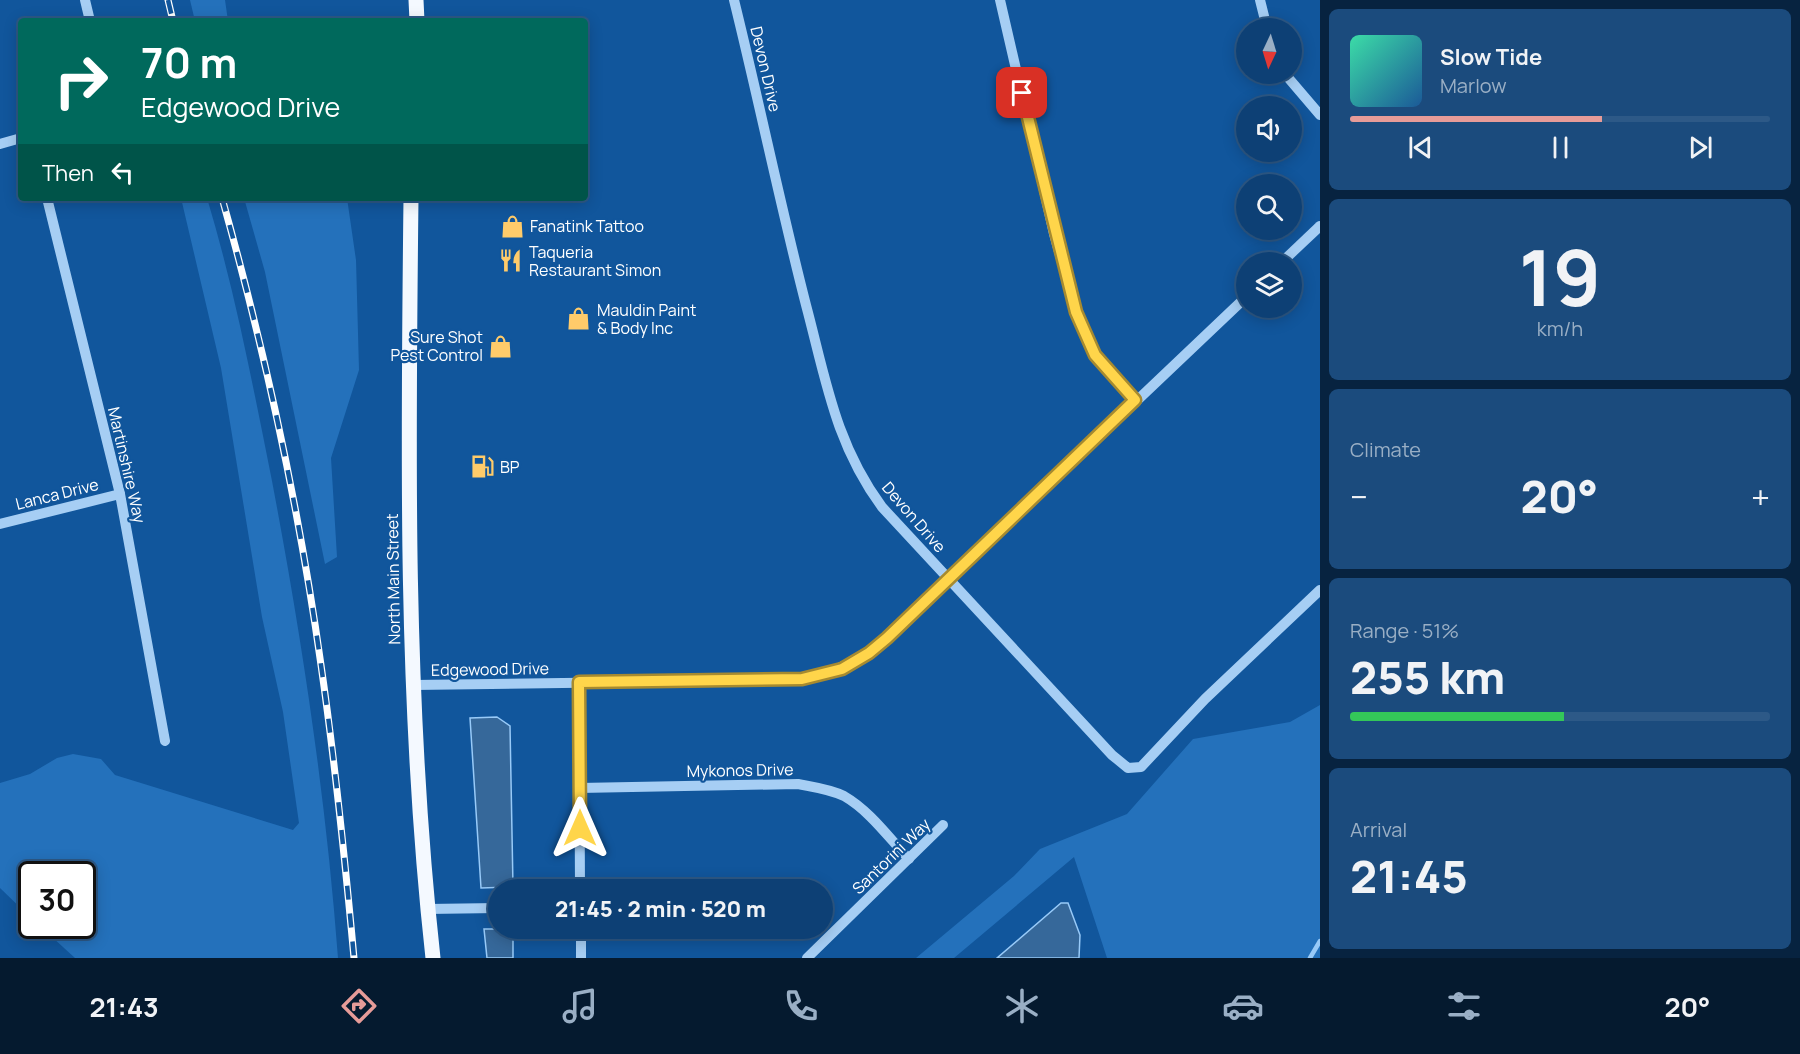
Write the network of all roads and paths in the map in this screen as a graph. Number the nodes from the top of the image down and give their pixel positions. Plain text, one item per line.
1 (85, 0) edge
2 (416, 0) edge
3 (734, 0) edge
4 (1000, 0) edge
5 (1260, 0) edge
6 (89, 18) edge
7 (417, 18) edge
8 (1264, 18) edge
9 (1294, 84) edge
10 (1320, 115) edge
11 (18, 139) edge
12 (0, 144) edge
13 (47, 201) edge
14 (411, 201) edge
15 (1320, 226) edge
16 (1293, 252) edge
17 (1236, 306) edge
18 (1135, 400) junction
19 (120, 494) junction
20 (0, 524) edge
21 (949, 580) junction
22 (1320, 590) edge
23 (579, 682) junction
24 (414, 685) junction
25 (165, 741) dead end
26 (579, 788) junction
27 (943, 825) dead end
28 (909, 859) junction
29 (580, 879) edge
30 (488, 908) edge
31 (428, 909) junction
32 (581, 939) edge
33 (433, 958) edge
34 (581, 958) edge
35 (807, 958) edge

1 - 6 street
2 - 7 main road
3 - 21 street, Devon Drive
4 - 18 street
5 - 8 street
9 - 10 street
11 - 12 street
13 - 19 street, Martinshire Way
14 - 24 main road, North Main Street
15 - 16 street
17 - 18 street, Edgewood Drive
18 - 21 street, Edgewood Drive
19 - 20 street, Lanca Drive
19 - 25 street, Martinshire Way
21 - 22 street, Devon Drive
21 - 23 street, Edgewood Drive
23 - 24 street, Edgewood Drive
23 - 26 street
24 - 31 main road, North Main Street
26 - 28 street, Mykonos Drive
26 - 29 street
27 - 28 street, Santorini Way
28 - 35 street, Santorini Way
30 - 31 street
31 - 33 main road, North Main Street
32 - 34 street

